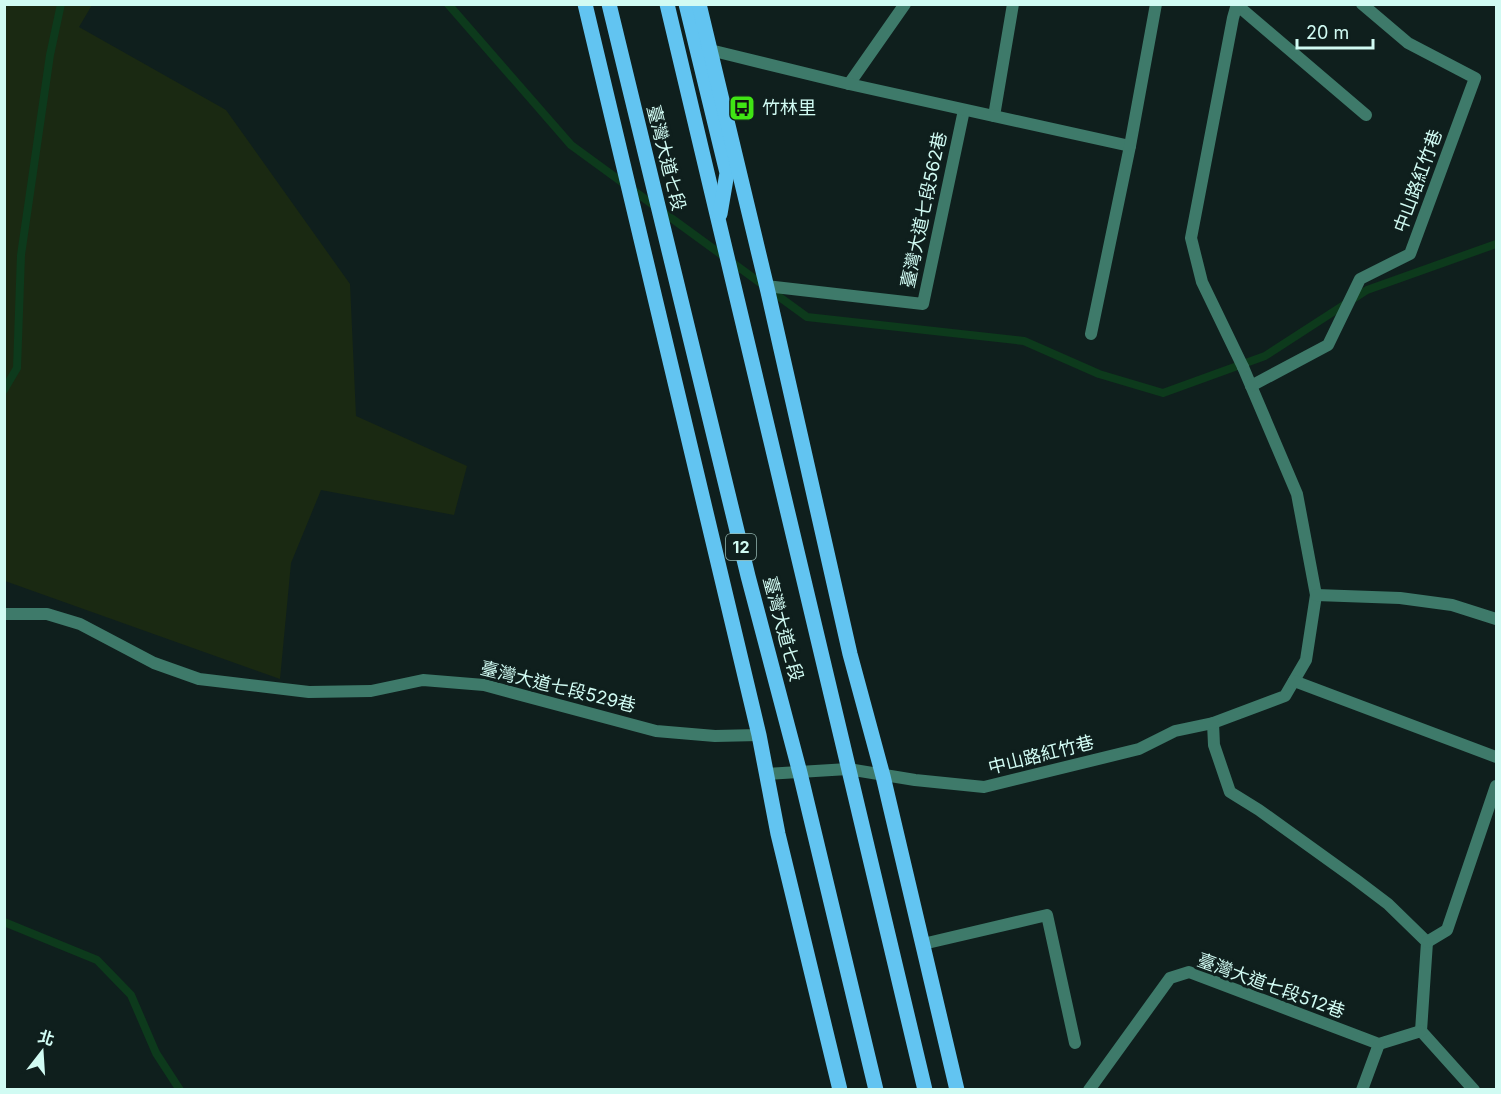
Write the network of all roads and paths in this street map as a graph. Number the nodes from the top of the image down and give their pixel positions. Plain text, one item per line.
1 (585, 4) edge
2 (609, 4) edge
3 (667, 4) edge
4 (686, 4) edge
5 (699, 4) edge
6 (905, 4) edge
7 (1013, 4) edge
8 (1156, 4) edge
9 (1362, 4) edge
10 (1237, 5) edge
11 (710, 50) junction
12 (849, 84) junction
13 (964, 110) junction
14 (1366, 115) dead end
15 (994, 116) junction
16 (1130, 146) junction
17 (719, 223) junction
18 (766, 286) junction
19 (1091, 334) dead end
20 (1251, 386) junction
21 (1316, 595) junction
22 (4, 614) edge
23 (1497, 620) edge
24 (1294, 681) junction
25 (1214, 723) junction
26 (759, 735) junction
27 (1497, 757) edge
28 (848, 770) junction
29 (800, 773) junction
30 (766, 774) junction
31 (883, 776) junction
32 (1497, 786) edge
33 (1427, 942) junction
34 (922, 944) junction
35 (1421, 1031) junction
36 (1075, 1043) dead end
37 (1380, 1044) junction
38 (840, 1089) edge
39 (876, 1089) edge
40 (925, 1089) edge
41 (957, 1089) edge
42 (1089, 1089) edge
43 (1362, 1089) edge
44 (1474, 1089) edge

1 - 26 main road, 12
2 - 29 main road, 臺灣大道七段 / 12
3 - 17 main road, 臺灣大道七段
4 - 17 main road, 臺灣大道七段
5 - 11 main road
6 - 12 street
7 - 15 street
8 - 16 street
9 - 20 street, 中山路紅竹巷
10 - 14 street
10 - 20 street, 中山路紅竹巷
11 - 12 street
11 - 18 main road
12 - 13 street
13 - 15 street
13 - 18 street, 臺灣大道七段562巷
15 - 16 street
16 - 19 street
17 - 28 main road, 臺灣大道七段
18 - 31 main road
20 - 21 street, 中山路紅竹巷
21 - 23 street
21 - 24 street, 中山路紅竹巷
22 - 26 street, 臺灣大道七段529巷
24 - 25 street, 中山路紅竹巷
24 - 27 street
25 - 31 street, 中山路紅竹巷
25 - 33 street
26 - 30 main road, 12
28 - 29 street, 中山路紅竹巷
28 - 31 street, 中山路紅竹巷
28 - 40 main road, 臺灣大道七段
29 - 30 street, 中山路紅竹巷
29 - 39 main road, 臺灣大道七段 / 12
30 - 38 main road, 12
31 - 34 main road
32 - 33 street
33 - 35 street
34 - 36 street
34 - 41 main road
35 - 37 street
35 - 44 street
37 - 42 street, 臺灣大道七段512巷
37 - 43 street

